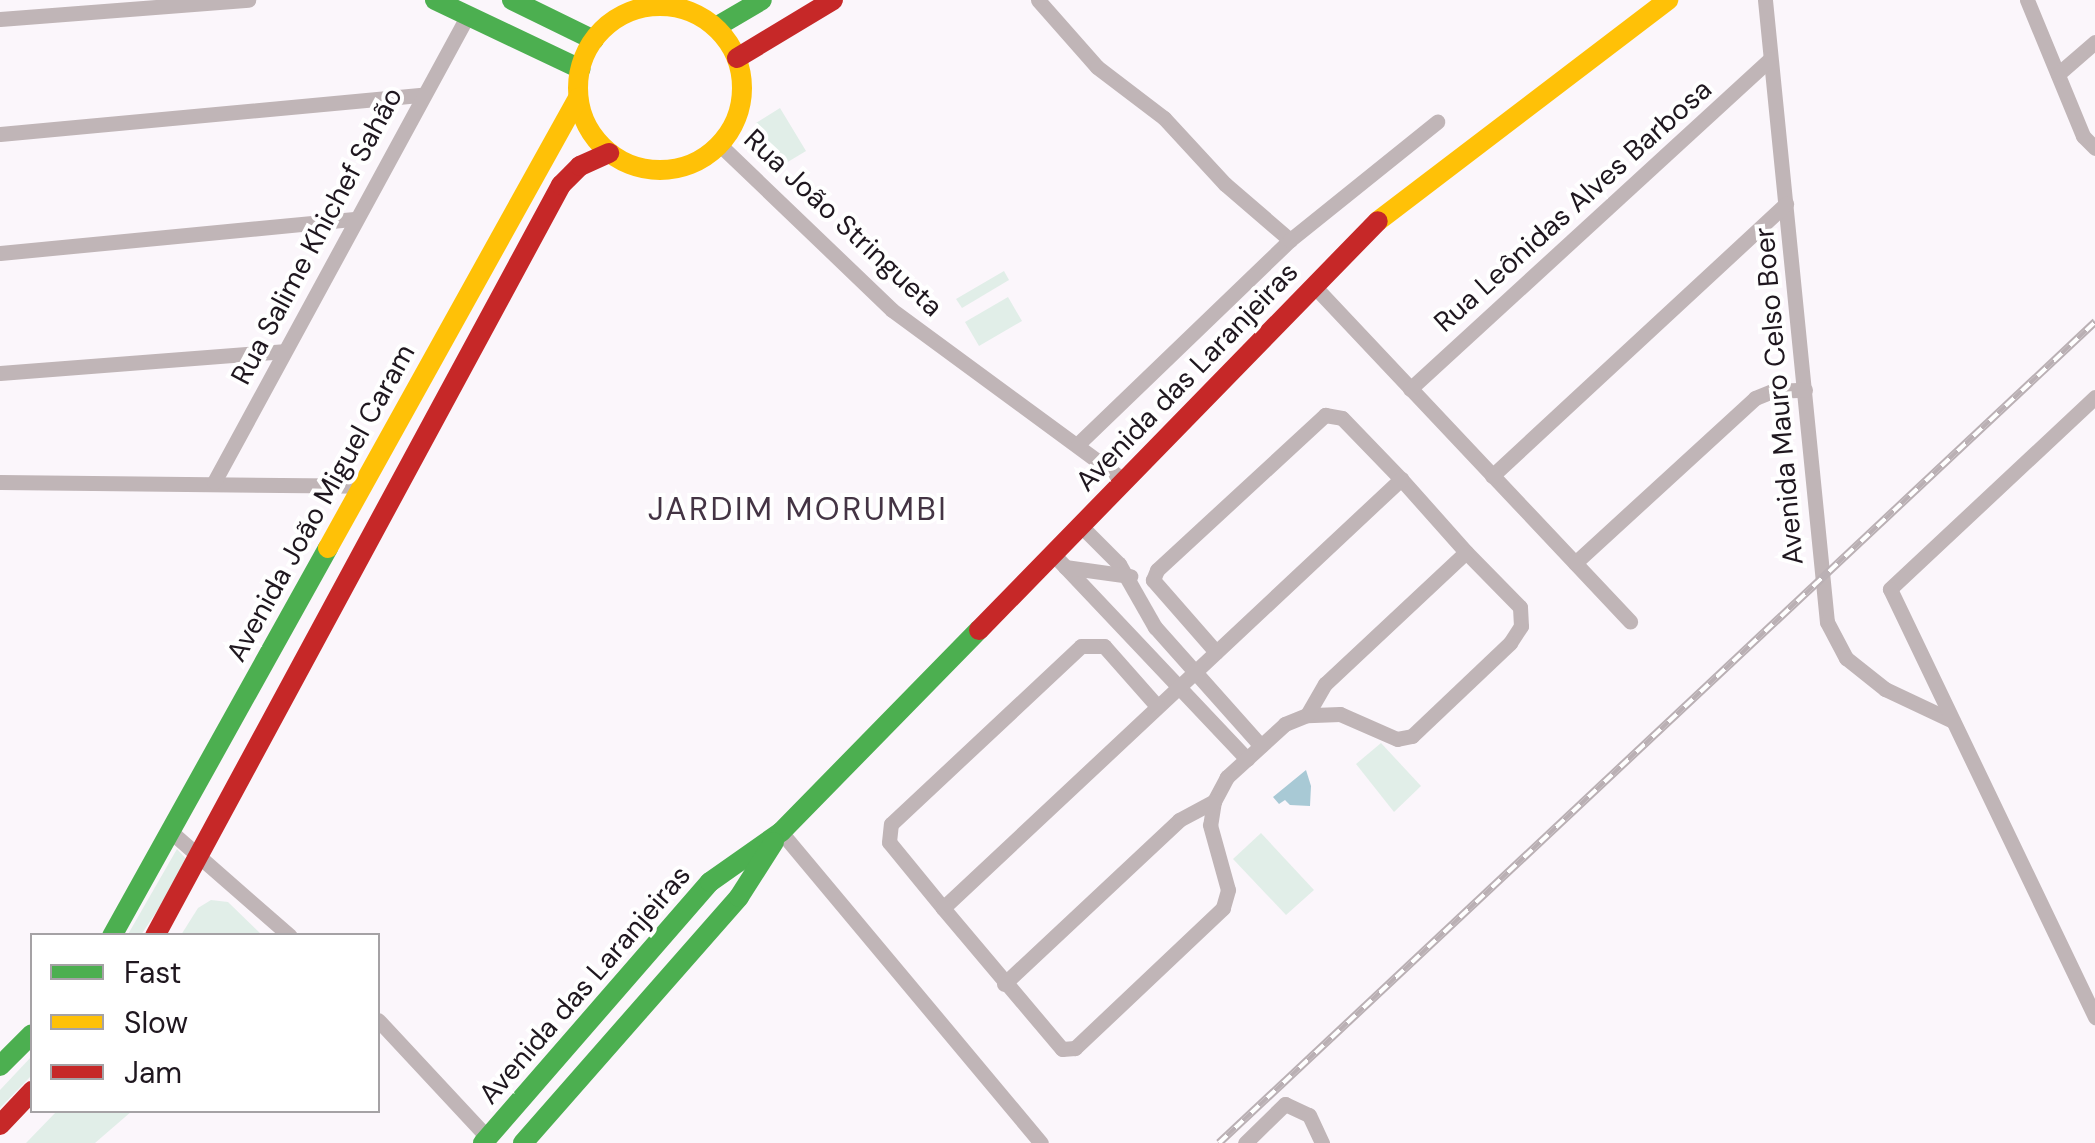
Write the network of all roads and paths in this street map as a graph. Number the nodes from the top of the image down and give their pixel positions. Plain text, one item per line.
1 (248, 0) edge
2 (435, 0) edge
3 (512, 0) edge
4 (762, 0) edge
5 (833, 0) edge
6 (1038, 0) edge
7 (1668, 0) edge
8 (1765, 0) edge
9 (2027, 0) edge
10 (123, 4) edge
11 (468, 15) junction
12 (0, 19) edge
13 (716, 27) junction
14 (594, 40) junction
15 (2095, 42) edge
16 (737, 58) junction
17 (1770, 59) junction
18 (580, 68) junction
19 (2058, 74) junction
20 (422, 95) junction
21 (578, 98) junction
22 (1438, 122) dead end
23 (0, 134) edge
24 (720, 144) junction
25 (2094, 148) edge
26 (609, 153) junction
27 (1786, 204) junction
28 (354, 219) junction
29 (1290, 240) junction
30 (0, 253) edge
31 (1314, 286) junction
32 (283, 351) junction
33 (0, 373) edge
34 (1410, 389) junction
35 (1806, 390) junction
36 (2095, 397) edge
37 (1078, 444) junction
38 (1492, 476) junction
39 (1400, 480) junction
40 (0, 482) edge
41 (214, 482) junction
42 (1124, 482) junction
43 (363, 486) junction
44 (1081, 526) junction
45 (1466, 552) junction
46 (1060, 561) junction
47 (1575, 563) junction
48 (1127, 576) junction
49 (1154, 580) junction
50 (1630, 620) dead end
51 (1155, 627) junction
52 (1136, 642) junction
53 (1216, 652) junction
54 (1195, 672) junction
55 (1179, 686) junction
56 (1158, 706) junction
57 (1307, 715) junction
58 (1953, 721) junction
59 (1261, 746) junction
60 (1247, 759) junction
61 (1214, 801) junction
62 (170, 831) junction
63 (780, 832) junction
64 (200, 854) junction
65 (943, 908) junction
66 (114, 933) edge
67 (157, 933) edge
68 (287, 933) edge
69 (1004, 984) junction
70 (2095, 1017) edge
71 (380, 1022) edge
72 (30, 1036) edge
73 (0, 1066) edge
74 (30, 1093) edge
75 (0, 1125) edge
76 (485, 1141) edge
77 (523, 1143) edge
78 (1041, 1143) edge
79 (1245, 1143) edge
80 (1322, 1143) edge

1 - 10 street
2 - 11 main road
3 - 14 main road
4 - 13 main road
5 - 16 main road
6 - 29 street
7 - 31 main road, Avenida das Laranjeiras
8 - 17 street, Avenida Mauro Celso Boer
9 - 19 street
10 - 12 street
11 - 18 main road
11 - 20 street, Rua Salime Khichef Sahão
13 - 14 main road
13 - 16 main road
14 - 18 main road
15 - 19 street
16 - 24 main road
17 - 27 street, Avenida Mauro Celso Boer
17 - 34 street, Rua Leônidas Alves Barbosa
18 - 21 main road
19 - 25 street
20 - 23 street
20 - 28 street, Rua Salime Khichef Sahão
21 - 26 main road
21 - 43 main road, Avenida João Miguel Caram
22 - 29 street
24 - 26 main road
24 - 37 street, Rua João Stringueta
26 - 64 main road
27 - 35 street, Avenida Mauro Celso Boer
27 - 38 street
28 - 30 street
28 - 32 street, Rua Salime Khichef Sahão
29 - 37 street
31 - 34 street
31 - 42 main road, Avenida das Laranjeiras
32 - 33 street
32 - 41 street, Rua Salime Khichef Sahão
34 - 38 street
35 - 47 street
35 - 58 street, Avenida Mauro Celso Boer
36 - 58 street
37 - 42 street, Rua João Stringueta
38 - 47 street
39 - 45 street
39 - 49 street
39 - 53 street
40 - 41 street
41 - 43 street
42 - 44 main road, Avenida das Laranjeiras
43 - 62 main road, Avenida João Miguel Caram
44 - 46 main road, Avenida das Laranjeiras
44 - 48 street
45 - 57 street
45 - 57 street
46 - 48 street
46 - 52 street
46 - 63 main road, Avenida das Laranjeiras
47 - 50 street
48 - 49 street
48 - 51 street
49 - 53 street
51 - 52 street
51 - 54 street
52 - 55 street
53 - 54 street
54 - 55 street
54 - 59 street
55 - 56 street
55 - 60 street
56 - 65 street
56 - 65 street
57 - 59 street
58 - 70 street
59 - 60 street
60 - 61 street
61 - 69 street
61 - 69 street
62 - 64 street
62 - 66 main road, Avenida João Miguel Caram
63 - 76 main road, Avenida das Laranjeiras
63 - 77 main road, Avenida das Laranjeiras
63 - 78 street
64 - 67 main road
64 - 68 street
65 - 69 street
71 - 76 street
72 - 73 main road
74 - 75 main road
79 - 80 street

